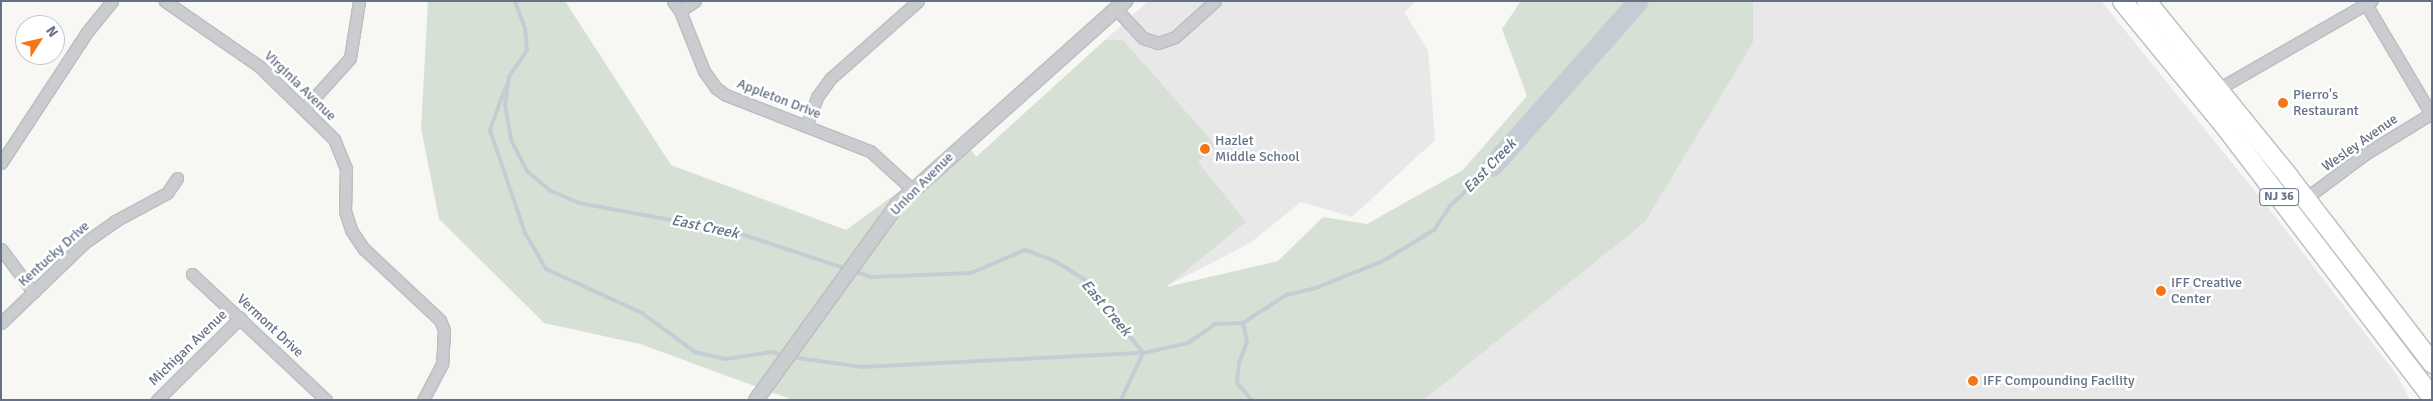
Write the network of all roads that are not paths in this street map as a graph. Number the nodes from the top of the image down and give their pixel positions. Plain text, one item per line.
1 (112, 1) edge
2 (165, 1) edge
3 (359, 1) edge
4 (673, 1) edge
5 (694, 1) edge
6 (918, 1) edge
7 (1215, 1) edge
8 (2122, 1) edge
9 (2146, 1) edge
10 (2367, 2) edge
11 (1120, 5) edge
12 (680, 11) junction
13 (2218, 89) junction
14 (305, 108) junction
15 (2431, 113) edge
16 (806, 126) junction
17 (1, 163) edge
18 (177, 178) dead end
19 (914, 190) junction
20 (2306, 198) junction
21 (1, 249) edge
22 (192, 274) dead end
23 (33, 292) junction
24 (240, 318) junction
25 (1, 322) edge
26 (2401, 359) junction
27 (2432, 363) edge
28 (2432, 397) edge
29 (157, 400) edge
30 (326, 400) edge
31 (424, 400) edge
32 (756, 400) edge
33 (2421, 400) edge

1 - 17 street
2 - 14 street, Virginia Avenue
3 - 14 street
4 - 12 street, Appleton Drive
5 - 12 street
6 - 16 street
7 - 11 street
8 - 26 highway, NJ 36
9 - 13 highway, NJ 36
10 - 13 street
10 - 15 street
11 - 19 street, Union Avenue
12 - 16 street, Appleton Drive
13 - 20 highway, NJ 36
14 - 31 street, Virginia Avenue
15 - 20 street, Wesley Avenue
16 - 19 street, Appleton Drive
18 - 23 street, Kentucky Drive
19 - 32 street, Union Avenue
20 - 27 highway, NJ 36
21 - 23 street
22 - 24 street, Vermont Drive
23 - 25 street, Kentucky Drive
24 - 29 street, Michigan Avenue
24 - 30 street, Vermont Drive
26 - 28 highway, NJ 36
26 - 33 highway

